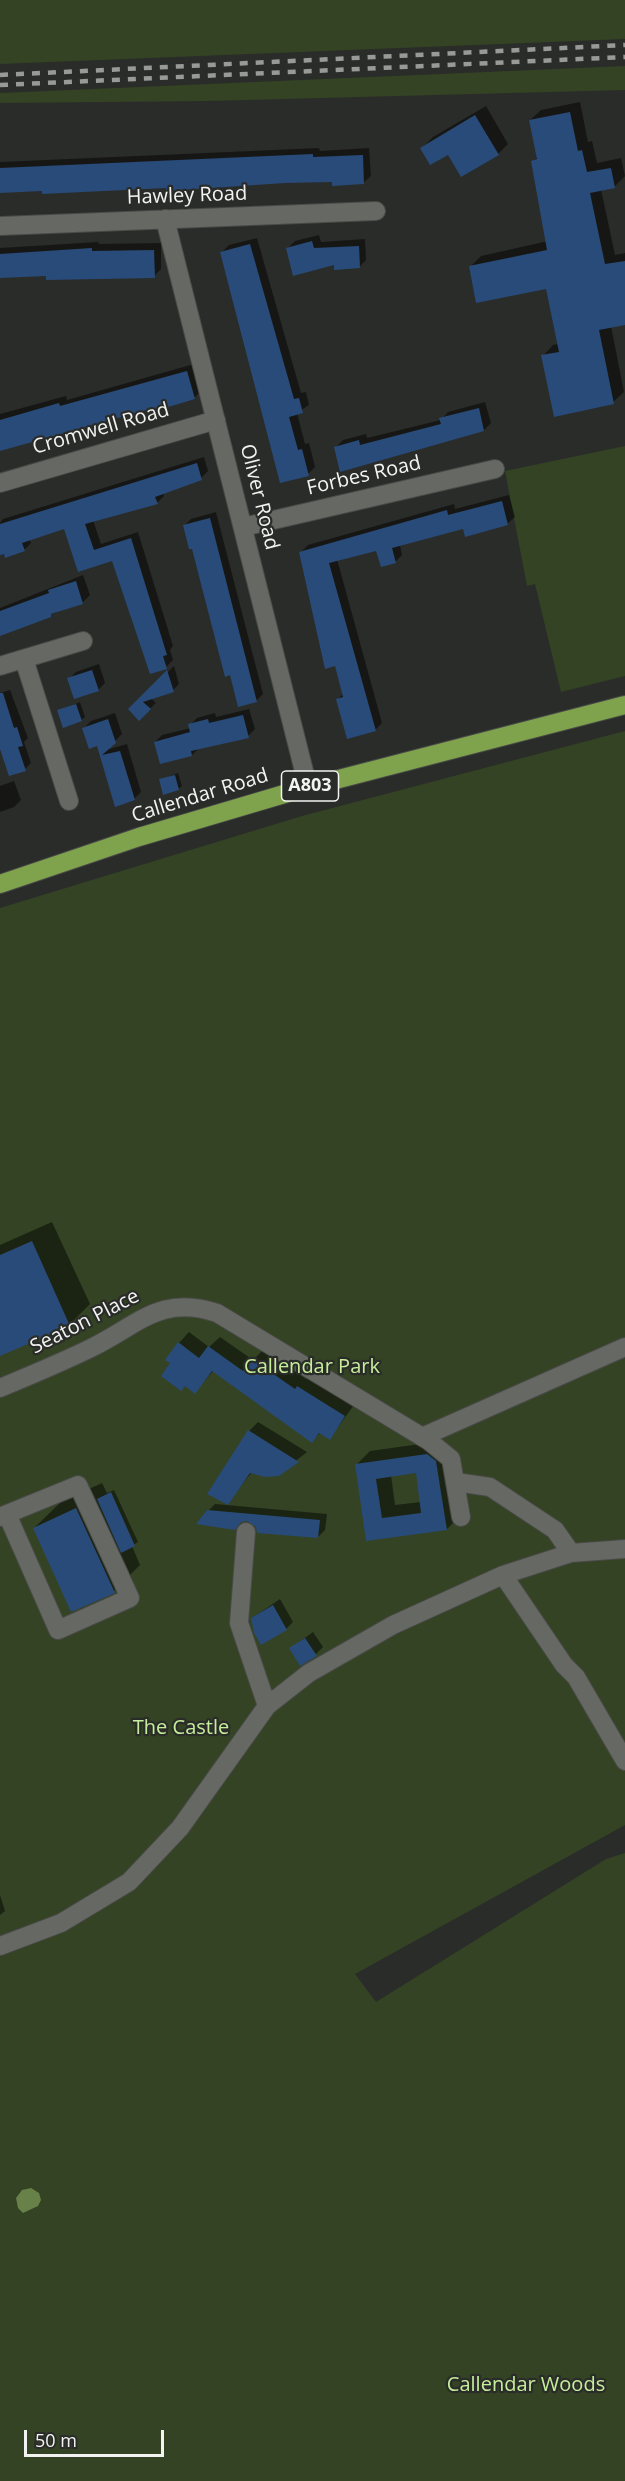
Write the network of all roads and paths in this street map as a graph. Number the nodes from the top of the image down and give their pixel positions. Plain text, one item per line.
1 (376, 212) dead end
2 (165, 219) junction
3 (0, 226) edge
4 (216, 420) junction
5 (495, 469) dead end
6 (0, 483) edge
7 (243, 527) junction
8 (83, 641) dead end
9 (24, 659) junction
10 (0, 666) edge
11 (625, 705) edge
12 (308, 787) junction
13 (69, 801) dead end
14 (0, 884) edge
15 (625, 1347) edge
16 (0, 1388) edge
17 (422, 1437) junction
18 (456, 1482) junction
19 (3, 1515) edge
20 (461, 1517) dead end
21 (246, 1532) dead end
22 (625, 1549) edge
23 (571, 1553) junction
24 (503, 1575) junction
25 (267, 1706) junction
26 (625, 1761) edge
27 (0, 1946) edge

1 - 2 street, Hawley Road
2 - 3 street, Hawley Road
2 - 4 street, Oliver Road
4 - 6 street, Cromwell Road
4 - 7 street, Oliver Road
5 - 7 street, Forbes Road
7 - 12 street, Oliver Road
8 - 9 street
9 - 10 street
9 - 13 street
11 - 12 main road, Callendar Road / A803
12 - 14 main road, Callendar Road / A803
15 - 17 street
16 - 17 street, Seaton Place
17 - 18 street, Seaton Place
18 - 20 street, Seaton Place
18 - 23 street
19 - 19 street
21 - 25 street
22 - 23 street
23 - 24 street
24 - 25 street
24 - 26 street
25 - 27 street

